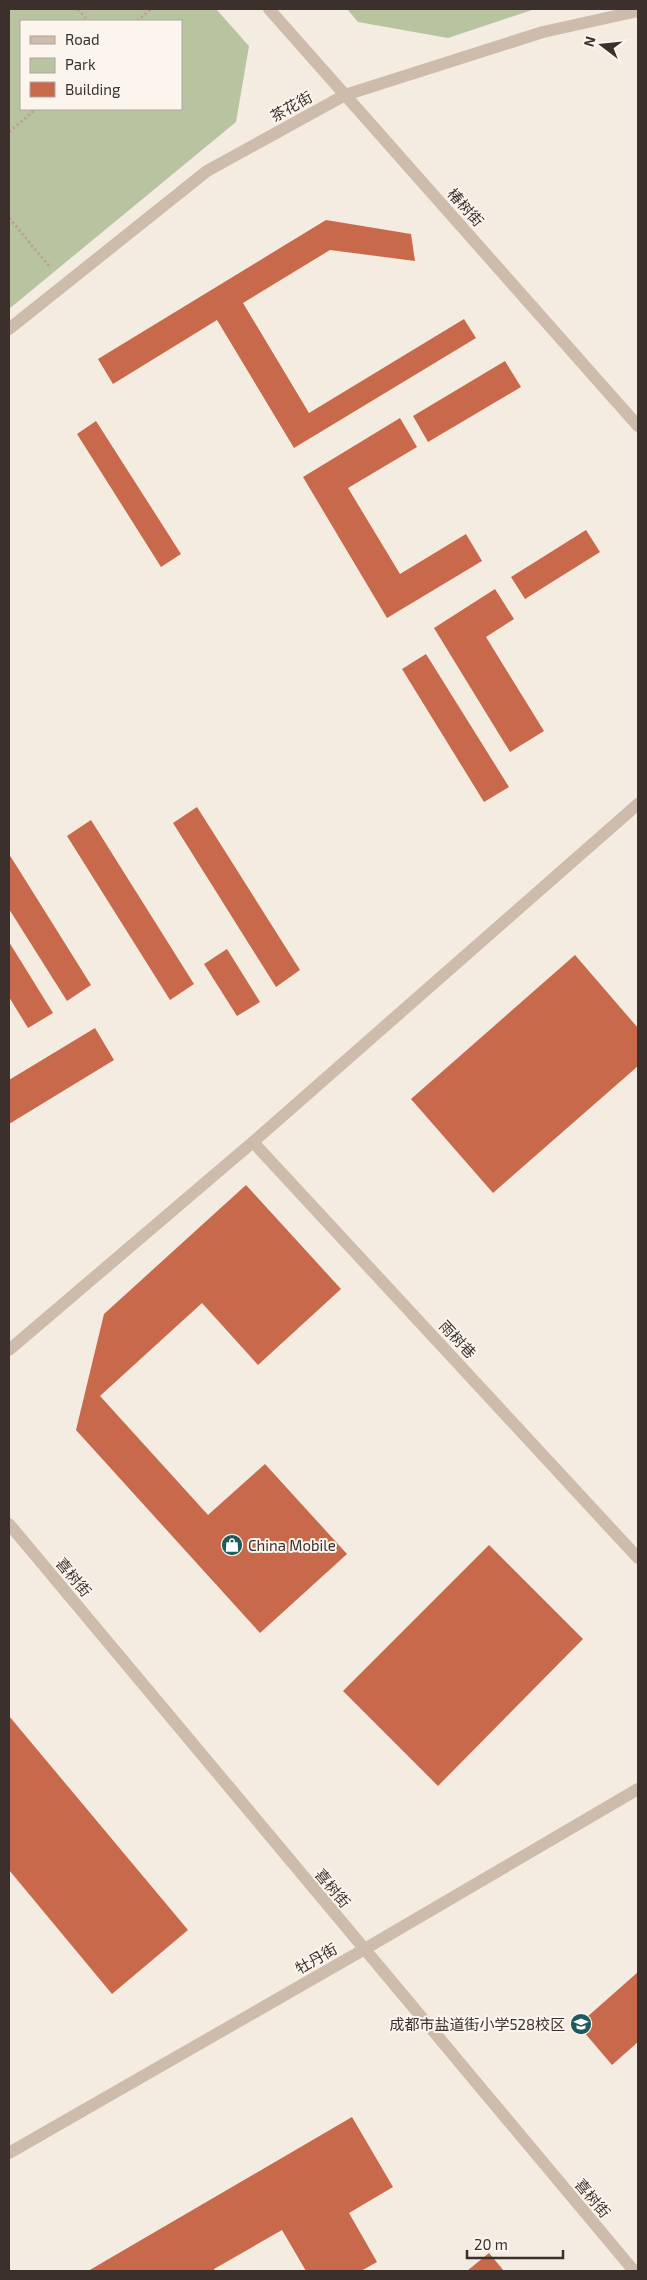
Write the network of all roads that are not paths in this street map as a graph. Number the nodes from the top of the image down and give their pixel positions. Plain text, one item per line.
1 (269, 9) edge
2 (638, 11) edge
3 (345, 95) junction
4 (9, 329) edge
5 (638, 426) edge
6 (638, 804) edge
7 (253, 1142) junction
8 (9, 1350) edge
9 (9, 1524) edge
10 (638, 1558) edge
11 (638, 1789) edge
12 (363, 1950) junction
13 (9, 2153) edge
14 (634, 2271) edge

1 - 3 street, 椿树街
2 - 3 street, 茶花街
3 - 4 street, 茶花街
3 - 5 street, 椿树街
6 - 7 street
7 - 8 street
7 - 10 street, 雨树巷
9 - 12 street, 喜树街
11 - 12 street, 牡丹街
12 - 13 street, 牡丹街
12 - 14 street, 喜树街

